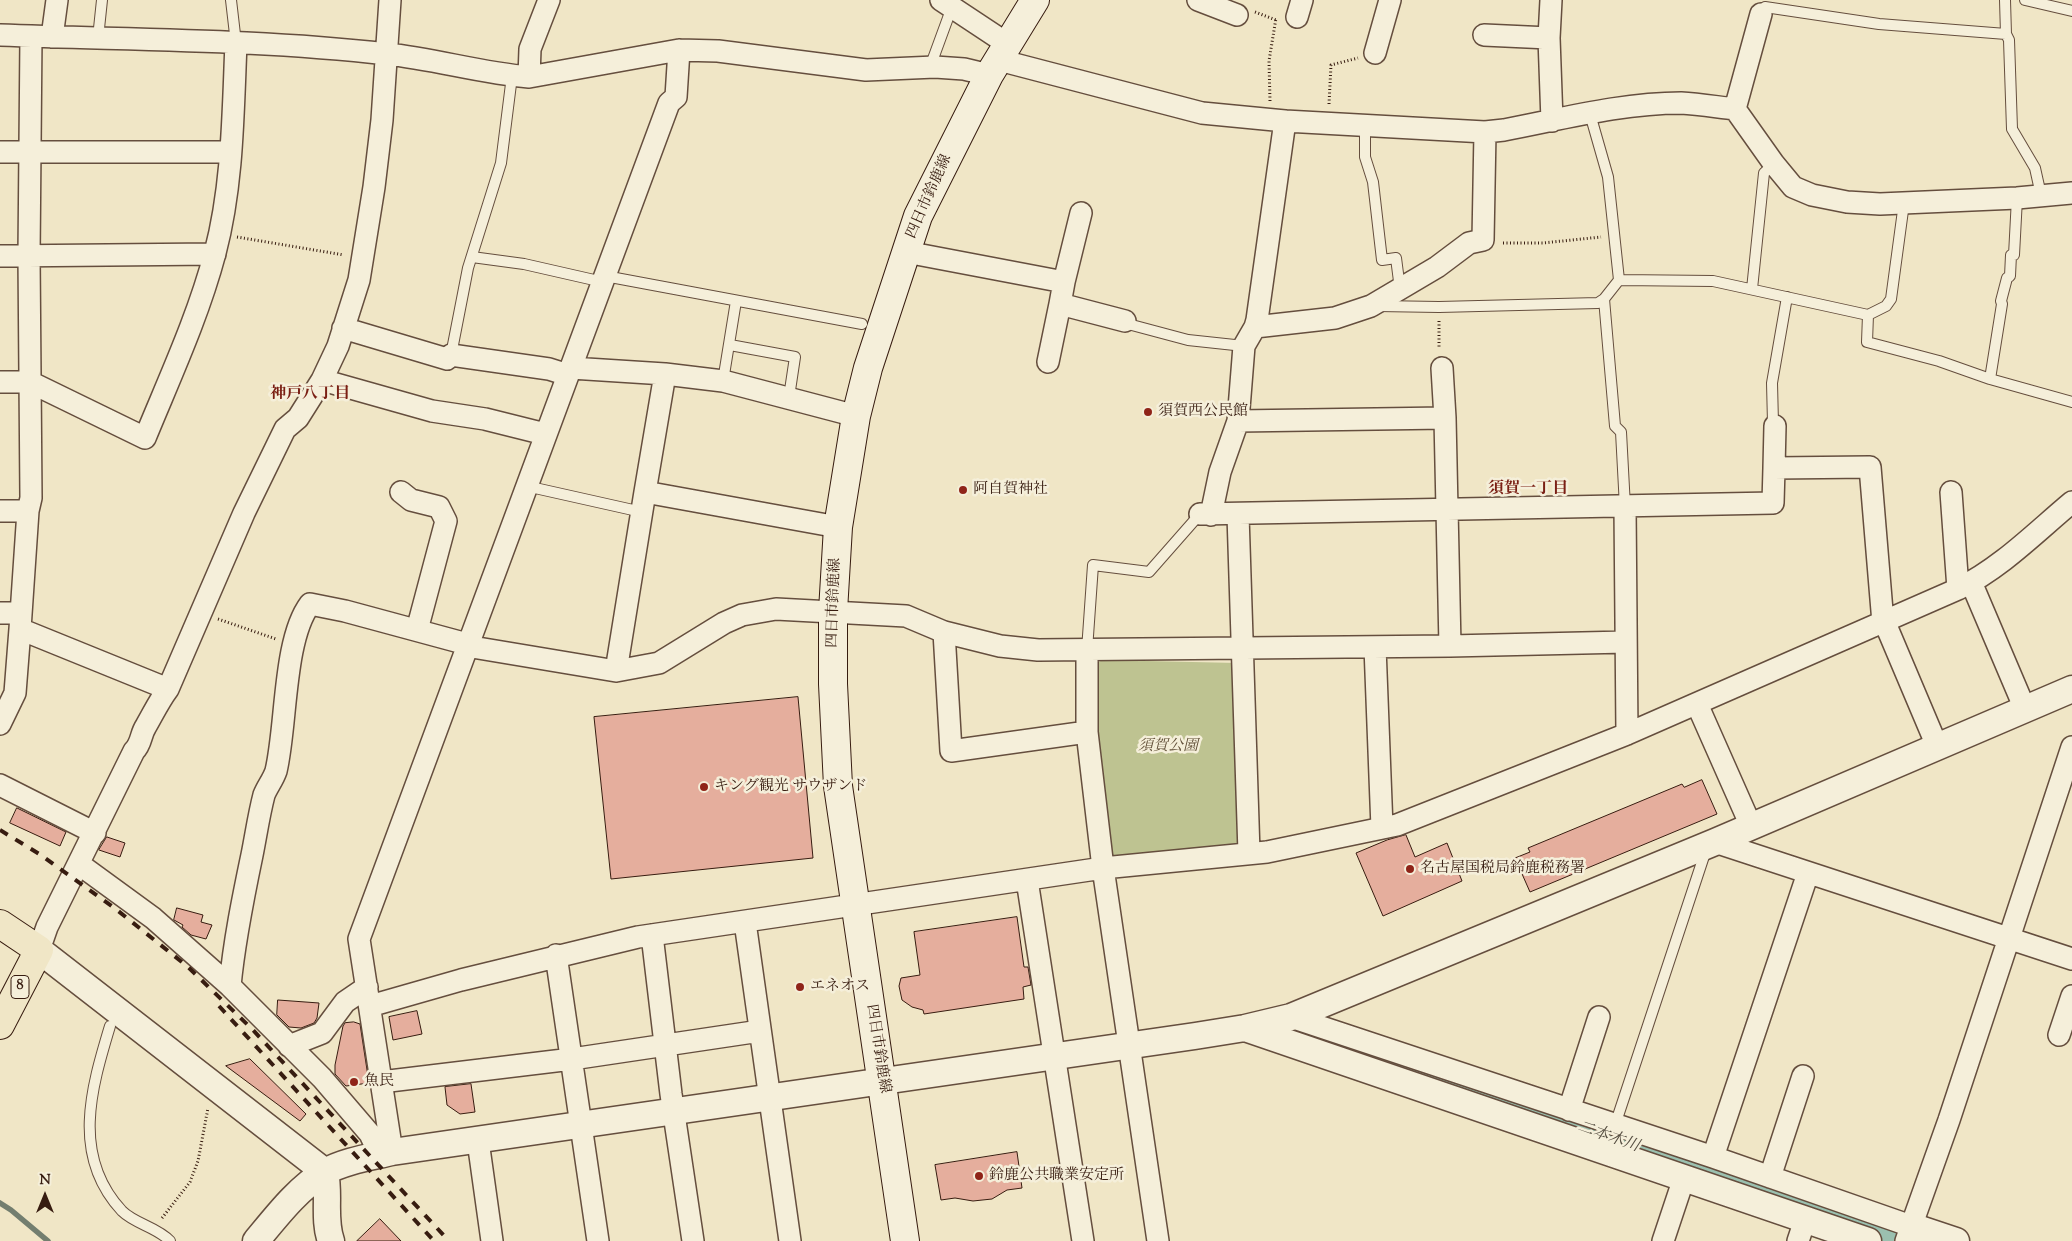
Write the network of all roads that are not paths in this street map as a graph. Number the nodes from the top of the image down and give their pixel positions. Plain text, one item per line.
1 (57, 0) edge
2 (102, 0) edge
3 (230, 0) edge
4 (390, 0) edge
5 (549, 0) edge
6 (1035, 0) edge
7 (1198, 0) edge
8 (1390, 0) edge
9 (1551, 0) edge
10 (2005, 0) edge
11 (2025, 0) edge
12 (949, 2) edge
13 (1764, 7) edge
14 (2072, 11) edge
15 (1237, 16) dead end
16 (2006, 34) junction
17 (0, 35) edge
18 (1484, 35) dead end
19 (31, 36) junction
20 (52, 37) junction
21 (98, 38) junction
22 (1549, 38) junction
23 (236, 42) junction
24 (679, 50) junction
25 (1375, 53) road end
26 (388, 54) junction
27 (999, 60) junction
28 (930, 67) junction
29 (521, 76) junction
30 (1735, 109) junction
31 (1590, 114) junction
32 (1278, 120) junction
33 (1552, 121) junction
34 (1365, 125) junction
35 (1485, 132) junction
36 (0, 152) edge
37 (30, 152) junction
38 (230, 152) junction
39 (1774, 164) junction
40 (2072, 193) edge
41 (2041, 195) junction
42 (2017, 198) junction
43 (1904, 203) junction
44 (1081, 213) dead end
45 (906, 252) junction
46 (215, 254) junction
47 (0, 256) edge
48 (29, 256) junction
49 (472, 257) junction
50 (604, 279) junction
51 (1618, 280) junction
52 (1064, 282) junction
53 (1400, 289) junction
54 (1752, 289) junction
55 (1787, 297) junction
56 (1604, 299) junction
57 (736, 301) junction
58 (1060, 304) junction
59 (1372, 306) junction
60 (1868, 315) junction
61 (1125, 321) joint
62 (862, 324) dead end
63 (1255, 327) junction
64 (343, 328) junction
65 (730, 345) junction
66 (1244, 346) junction
67 (451, 355) junction
68 (1048, 362) dead end
69 (1442, 368) dead end
70 (570, 371) junction
71 (665, 374) junction
72 (1990, 379) junction
73 (322, 380) junction
74 (723, 381) junction
75 (0, 382) edge
76 (30, 382) junction
77 (789, 396) junction
78 (2072, 402) edge
79 (856, 416) junction
80 (1445, 418) junction
81 (1238, 421) junction
82 (1775, 426) joint
83 (545, 434) junction
84 (1774, 468) junction
85 (526, 486) junction
86 (401, 492) dead end
87 (1951, 492) dead end
88 (644, 502) junction
89 (2072, 502) edge
90 (1625, 507) junction
91 (1448, 509) junction
92 (0, 511) edge
93 (28, 511) junction
94 (1205, 515) junction
95 (1238, 515) junction
96 (838, 528) junction
97 (1965, 585) junction
98 (833, 611) junction
99 (14, 618) edge
100 (1884, 623) junction
101 (417, 630) junction
102 (944, 632) junction
103 (1626, 642) junction
104 (466, 645) junction
105 (1450, 646) junction
106 (1375, 647) junction
107 (1242, 649) junction
108 (1087, 650) junction
109 (616, 671) junction
110 (168, 689) junction
111 (2072, 689) edge
112 (1697, 704) junction
113 (2025, 709) junction
114 (0, 724) edge
115 (1087, 732) junction
116 (1627, 734) junction
117 (1937, 746) junction
118 (2072, 747) edge
119 (0, 785) edge
120 (1751, 826) junction
121 (1382, 828) junction
122 (96, 833) junction
123 (1712, 843) junction
124 (1249, 853) junction
125 (79, 864) junction
126 (1103, 868) junction
127 (1808, 872) junction
128 (1027, 880) junction
129 (855, 905) junction
130 (744, 922) junction
131 (0, 924) edge
132 (652, 935) junction
133 (2009, 938) junction
134 (39, 950) junction
135 (556, 955) junction
136 (2072, 959) edge
137 (230, 986) junction
138 (2072, 996) edge
139 (368, 997) junction
140 (1291, 1017) junction
141 (1599, 1017) dead end
142 (0, 1025) edge
143 (110, 1026) dead end
144 (1245, 1028) junction
145 (760, 1031) junction
146 (2059, 1035) dead end
147 (1129, 1044) junction
148 (665, 1045) junction
149 (289, 1046) junction
150 (1055, 1055) junction
151 (572, 1059) junction
152 (1803, 1076) dead end
153 (381, 1082) junction
154 (882, 1082) junction
155 (770, 1099) junction
156 (1569, 1110) junction
157 (675, 1112) junction
158 (1615, 1125) junction
159 (582, 1126) junction
160 (478, 1141) junction
161 (386, 1153) junction
162 (1712, 1157) junction
163 (326, 1172) junction
164 (1770, 1177) junction
165 (1684, 1178) junction
166 (1801, 1230) edge
167 (1908, 1233) edge
168 (259, 1240) edge
169 (170, 1241) edge
170 (331, 1241) edge
171 (492, 1241) edge
172 (598, 1241) edge
173 (693, 1241) edge
174 (790, 1241) edge
175 (905, 1241) edge
176 (1083, 1241) edge
177 (1158, 1241) edge
178 (1663, 1241) edge
179 (1868, 1241) edge
180 (1956, 1241) edge

1 - 20 street
2 - 21 lane
3 - 23 lane
4 - 26 street
5 - 29 street
6 - 27 main road, 四日市鈴鹿線
7 - 15 street
8 - 25 street
9 - 22 street
10 - 16 lane
11 - 14 lane
12 - 27 street
12 - 28 lane
13 - 16 lane
13 - 30 street
16 - 41 lane
17 - 19 street
18 - 22 street
19 - 20 street
19 - 37 street
20 - 21 street
21 - 23 street
22 - 33 street
23 - 26 street
23 - 38 street
24 - 28 street
24 - 29 street
24 - 50 street
26 - 29 street
26 - 64 street
27 - 28 street
27 - 32 street
27 - 45 main road, 四日市鈴鹿線
29 - 49 lane
30 - 31 street
30 - 39 street
31 - 33 street
31 - 51 lane
32 - 34 street
32 - 63 street
33 - 35 street
34 - 35 street
34 - 53 lane
35 - 53 street
36 - 37 street
37 - 38 street
37 - 48 street
38 - 46 street
39 - 43 street
39 - 54 lane
40 - 41 street
41 - 42 street
42 - 43 street
42 - 72 lane
43 - 60 lane
44 - 52 street
45 - 52 street
45 - 79 main road, 四日市鈴鹿線
46 - 48 street
46 - 76 street
47 - 48 street
48 - 76 street
49 - 50 lane
49 - 67 lane
50 - 57 lane
50 - 70 street
51 - 54 lane
51 - 56 lane
52 - 58 street
53 - 59 street
54 - 55 lane
55 - 60 lane
55 - 82 lane
56 - 59 lane
56 - 90 lane
57 - 62 lane
57 - 65 lane
58 - 61 street
58 - 68 street
59 - 63 street
60 - 72 lane
61 - 66 lane
63 - 66 street
64 - 67 street
64 - 73 street
65 - 74 lane
65 - 77 lane
66 - 81 street
67 - 70 street
69 - 80 street
70 - 71 street
70 - 83 street
71 - 74 street
71 - 88 street
72 - 78 lane
73 - 83 street
73 - 110 street
74 - 77 street
75 - 76 street
76 - 93 street
77 - 79 street
79 - 96 main road, 四日市鈴鹿線
80 - 81 street
80 - 91 street
81 - 94 street
82 - 84 street
83 - 85 street
84 - 90 street
84 - 100 street
85 - 88 lane
85 - 104 street
86 - 101 street
87 - 97 street
88 - 96 street
88 - 109 street
89 - 97 street
90 - 91 street
90 - 103 street
91 - 95 street
91 - 105 street
92 - 93 street
93 - 99 street
94 - 95 street
94 - 108 lane
95 - 107 street
96 - 98 main road, 四日市鈴鹿線
97 - 100 street
97 - 113 street
98 - 102 street
98 - 109 street
98 - 129 main road, 四日市鈴鹿線
99 - 110 street
99 - 114 street
100 - 112 street
100 - 117 street
101 - 104 street
101 - 137 street
102 - 108 street
102 - 115 street
103 - 105 street
103 - 116 street
104 - 109 street
104 - 139 street
105 - 106 street
106 - 107 street
106 - 121 street
107 - 108 street
107 - 124 street
108 - 115 street
110 - 122 street
111 - 113 street
112 - 116 street
112 - 120 street
113 - 117 street
115 - 126 street
116 - 121 street
117 - 120 street
118 - 133 street
119 - 122 street
120 - 123 street
121 - 124 street
122 - 125 street
123 - 127 street
123 - 140 street
123 - 158 lane
124 - 126 street
125 - 134 street
125 - 137 street
126 - 128 street
126 - 147 street
127 - 133 street
127 - 162 street
128 - 129 street
128 - 150 street
129 - 130 street
129 - 154 main road, 四日市鈴鹿線
130 - 132 street
130 - 145 street
131 - 134 main road
132 - 135 street
132 - 148 street
133 - 136 street
133 - 167 street
134 - 142 main road, 8
134 - 163 street
135 - 139 street
135 - 151 street
137 - 149 street
138 - 146 street
139 - 149 street
139 - 153 street
140 - 144 street
140 - 156 street
141 - 156 street
143 - 169 lane
144 - 147 street
144 - 165 street
145 - 148 street
145 - 155 street
147 - 150 street
147 - 177 street
148 - 151 street
148 - 157 street
149 - 161 street
150 - 154 street
150 - 176 street
151 - 153 street
151 - 159 street
152 - 164 street
153 - 161 street
154 - 155 street
154 - 175 main road, 四日市鈴鹿線
155 - 157 street
155 - 174 street
156 - 158 street
157 - 159 street
157 - 173 street
158 - 162 street
159 - 160 street
159 - 172 street
160 - 161 street
160 - 171 street
161 - 163 street
162 - 164 street
163 - 168 street
163 - 170 street
164 - 167 street
165 - 166 street
165 - 178 street
166 - 179 street
167 - 180 street

